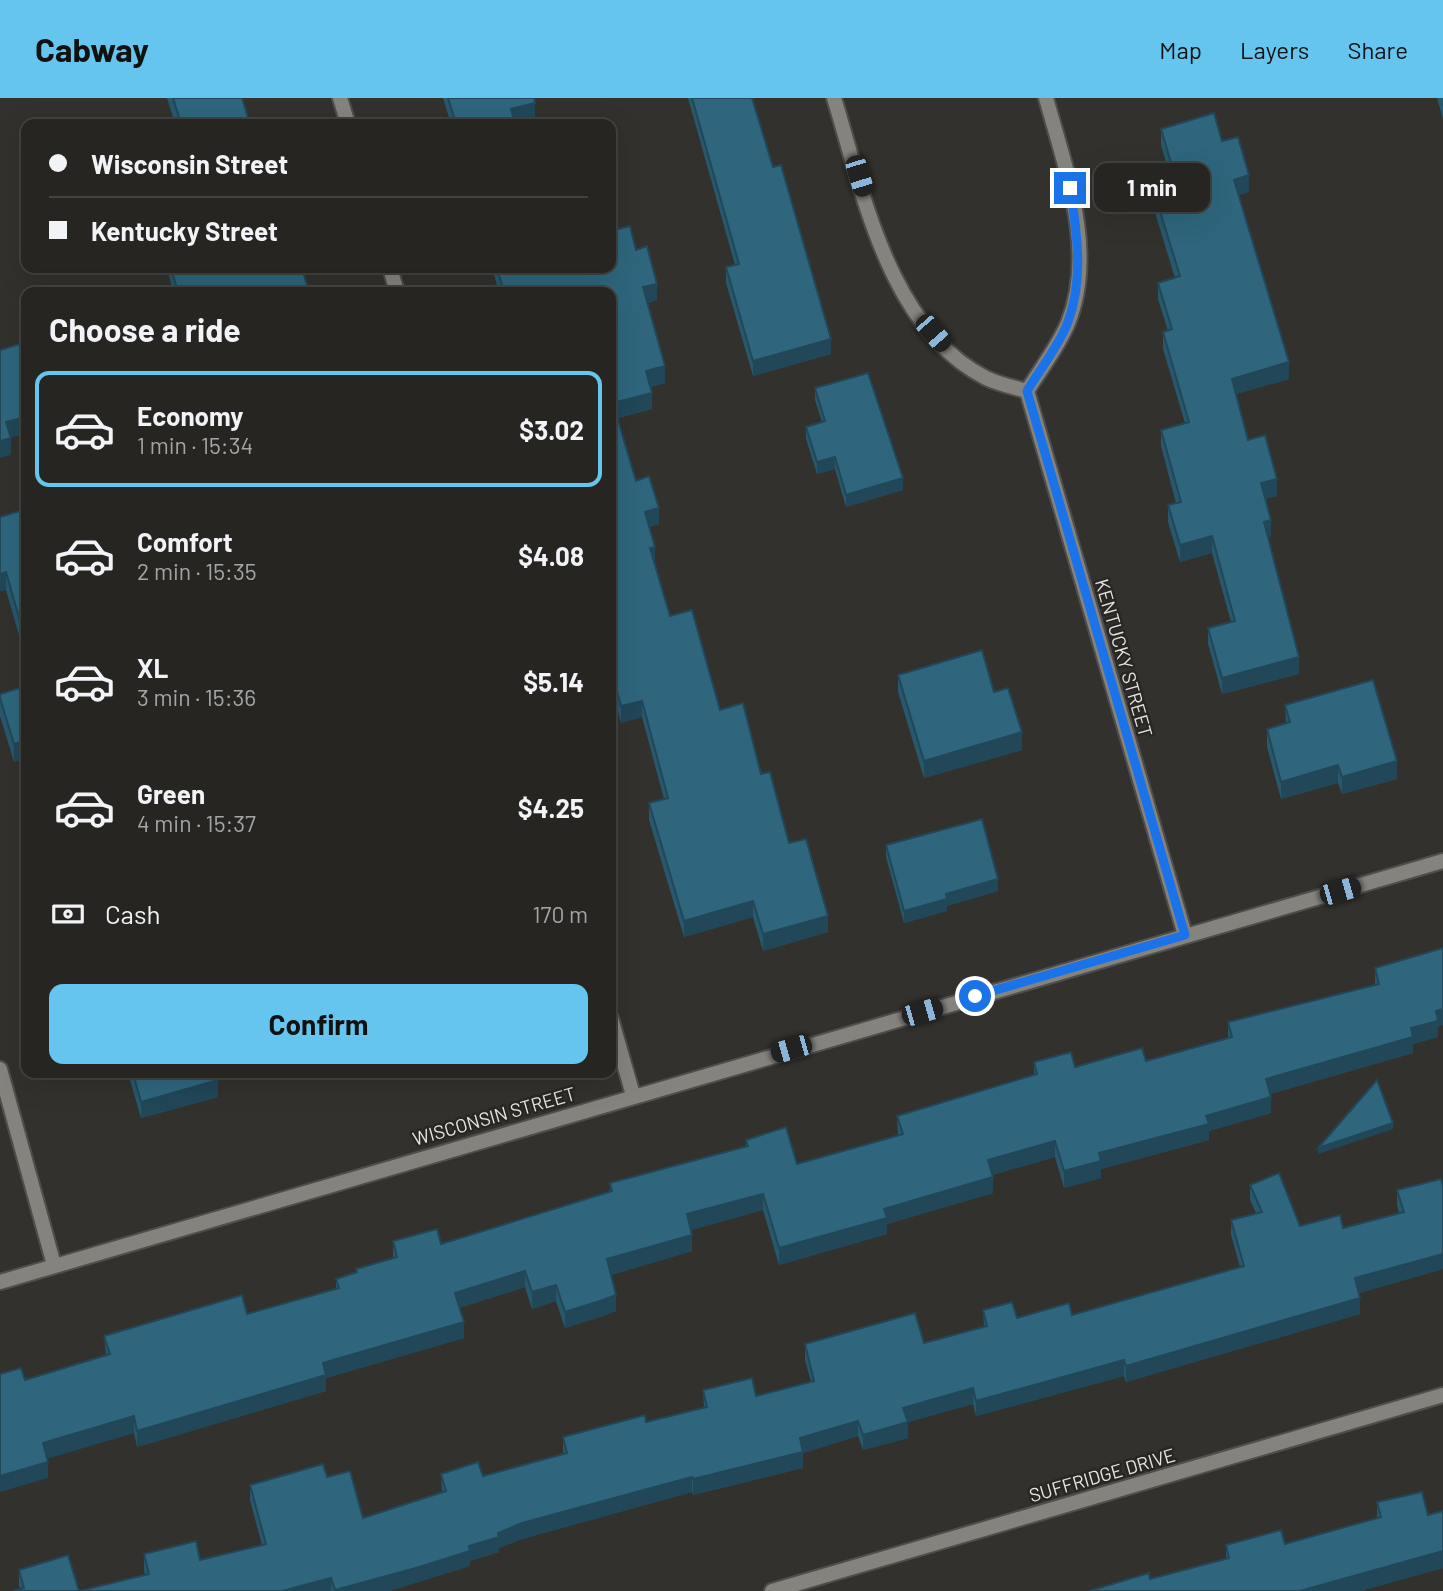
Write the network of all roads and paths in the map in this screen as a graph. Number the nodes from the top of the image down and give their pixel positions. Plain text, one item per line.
1 (340, 98) edge
2 (834, 98) edge
3 (1046, 98) edge
4 (346, 119) edge
5 (1027, 391) junction
6 (1443, 861) edge
7 (1185, 935) junction
8 (616, 1036) edge
9 (0, 1069) edge
10 (633, 1095) junction
11 (54, 1265) junction
12 (0, 1282) edge
13 (1443, 1395) edge
14 (772, 1591) edge

1 - 4 street
2 - 5 street
3 - 5 street
5 - 7 street, KENTUCKY STREET
6 - 7 street, WISCONSIN STREET
7 - 10 street, WISCONSIN STREET
8 - 10 street
9 - 11 street
10 - 11 street, WISCONSIN STREET
11 - 12 street, WISCONSIN STREET
13 - 14 street, SUFFRIDGE DRIVE

